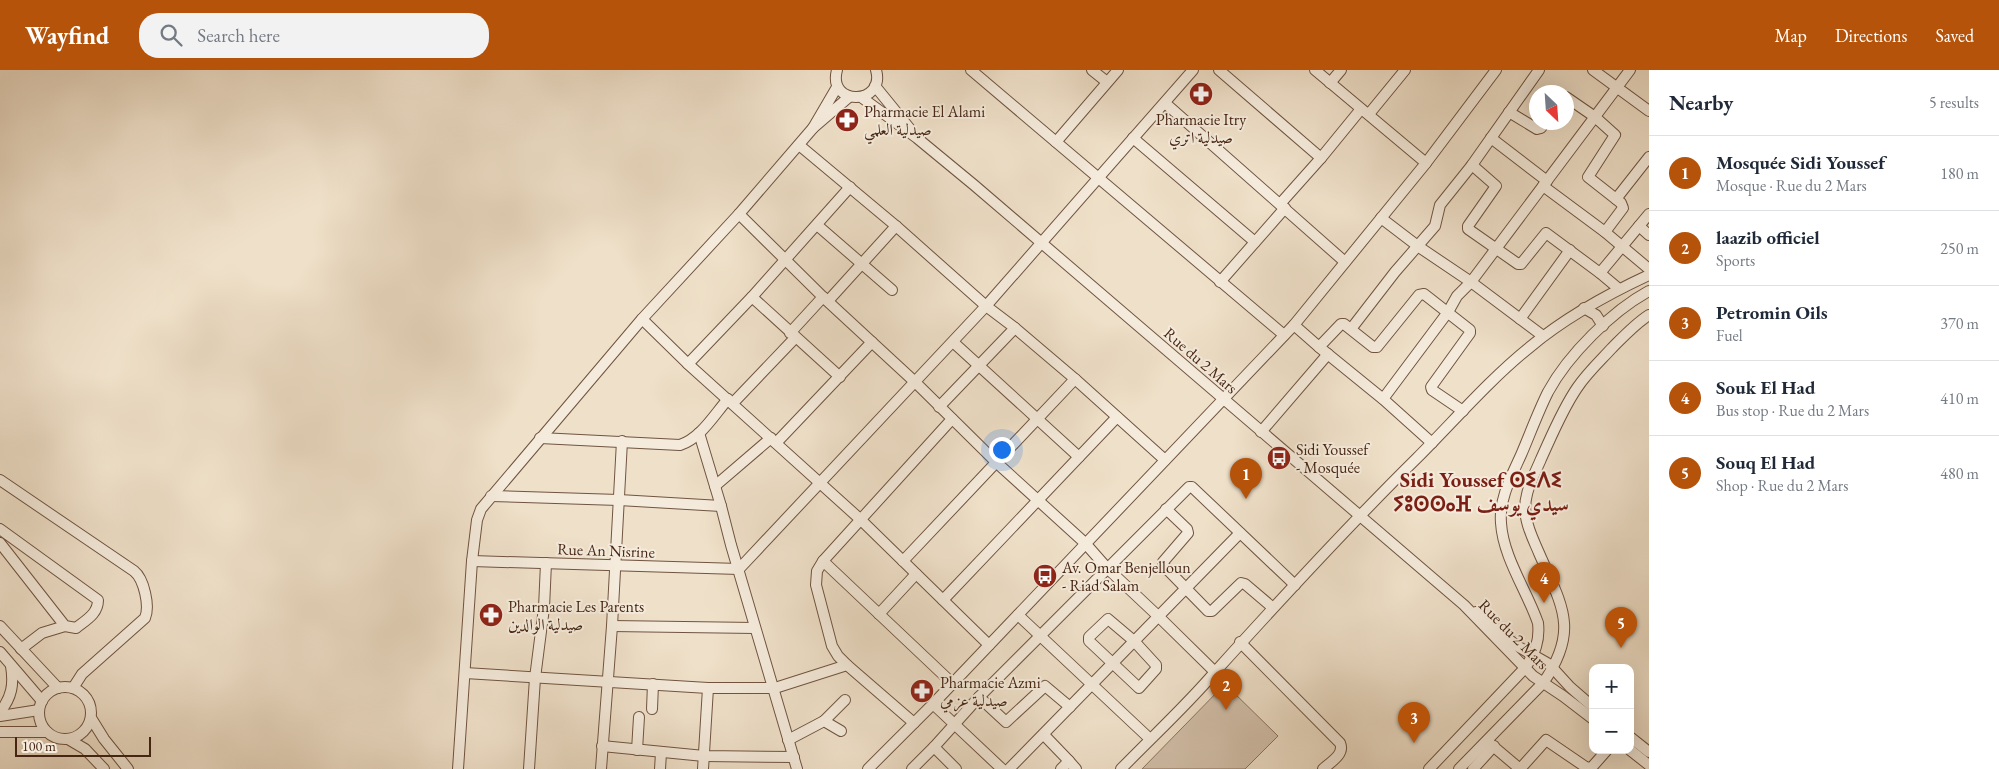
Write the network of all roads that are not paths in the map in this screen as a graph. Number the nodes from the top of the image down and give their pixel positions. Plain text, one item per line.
1 (1092, 70) edge
2 (1118, 70) edge
3 (1193, 70) edge
4 (1219, 70) edge
5 (1315, 70) edge
6 (1341, 70) edge
7 (1406, 70) edge
8 (1496, 70) edge
9 (1539, 70) edge
10 (1593, 70) edge
11 (1630, 70) edge
12 (877, 71) edge
13 (976, 71) edge
14 (833, 72) edge
15 (1106, 82) junction
16 (1330, 83) junction
17 (875, 86) junction
18 (837, 87) junction
19 (1617, 88) junction
20 (849, 97) junction
21 (861, 97) junction
22 (1574, 102) edge
23 (1165, 103) junction
24 (1649, 111) edge
25 (1365, 112) junction
26 (1509, 112) junction
27 (1595, 117) junction
28 (1529, 124) edge
29 (813, 128) junction
30 (917, 138) junction
31 (1133, 138) junction
32 (1491, 138) junction
33 (1056, 142) junction
34 (799, 145) junction
35 (1649, 157) edge
36 (1321, 158) junction
37 (1426, 163) junction
38 (1472, 165) junction
39 (1097, 178) junction
40 (1545, 183) junction
41 (850, 187) junction
42 (1616, 199) junction
43 (1282, 206) junction
44 (739, 214) junction
45 (1649, 214) edge
46 (1382, 218) junction
47 (817, 225) junction
48 (896, 226) junction
49 (1639, 226) junction
50 (1605, 232) junction
51 (1649, 235) edge
52 (1040, 242) junction
53 (1254, 242) junction
54 (1622, 246) junction
55 (1419, 247) junction
56 (1495, 248) junction
57 (1570, 250) junction
58 (786, 260) junction
59 (1345, 262) junction
60 (863, 265) junction
61 (1649, 269) edge
62 (1600, 273) junction
63 (1649, 276) edge
64 (1220, 282) junction
65 (1471, 282) junction
66 (1620, 289) junction
67 (892, 290) dead end
68 (1649, 290) edge
69 (752, 297) junction
70 (825, 299) junction
71 (986, 306) junction
72 (1584, 308) junction
73 (1448, 312) junction
74 (1649, 315) edge
75 (642, 319) junction
76 (1520, 319) junction
77 (1294, 325) junction
78 (1603, 326) junction
79 (1015, 328) junction
80 (1351, 329) junction
81 (793, 335) junction
82 (1284, 335) junction
83 (1543, 336) junction
84 (872, 342) junction
85 (953, 342) junction
86 (1319, 347) junction
87 (1328, 354) junction
88 (688, 364) junction
89 (979, 365) junction
90 (840, 377) junction
91 (1075, 379) junction
92 (915, 382) junction
93 (1224, 400) junction
94 (1383, 400) junction
95 (731, 401) junction
96 (939, 408) junction
97 (1463, 411) junction
98 (1117, 417) junction
99 (952, 419) junction
100 (1038, 419) junction
101 (1261, 432) junction
102 (700, 433) junction
103 (540, 438) junction
104 (622, 441) junction
105 (773, 441) junction
106 (1432, 443) junction
107 (1079, 457) junction
108 (1165, 460) junction
109 (997, 463) junction
110 (0, 480) edge
111 (820, 484) junction
112 (715, 486) junction
113 (491, 496) junction
114 (619, 500) junction
115 (1039, 501) junction
116 (721, 506) junction
117 (1166, 509) junction
118 (1359, 515) junction
119 (861, 520) junction
120 (0, 528) edge
121 (1240, 532) junction
122 (0, 543) edge
123 (1086, 543) junction
124 (472, 561) junction
125 (903, 561) junction
126 (823, 562) junction
127 (546, 563) junction
128 (614, 565) junction
129 (1107, 568) junction
130 (739, 570) junction
131 (916, 574) junction
132 (1295, 585) junction
133 (1185, 589) junction
134 (943, 600) junction
135 (1464, 605) junction
136 (1272, 607) junction
137 (879, 614) junction
138 (1018, 615) junction
139 (1158, 616) junction
140 (0, 626) edge
141 (65, 626) junction
142 (612, 626) junction
143 (755, 628) junction
144 (1039, 636) junction
145 (1134, 641) junction
146 (1240, 642) junction
147 (989, 645) junction
148 (0, 652) edge
149 (23, 652) junction
150 (1534, 655) junction
151 (1112, 663) junction
152 (847, 665) junction
153 (12, 667) junction
154 (1525, 668) junction
155 (1553, 668) junction
156 (1215, 672) junction
157 (465, 673) junction
158 (535, 678) junction
159 (607, 682) junction
160 (952, 683) junction
161 (1543, 683) junction
162 (653, 684) junction
163 (1092, 685) junction
164 (58, 688) junction
165 (73, 688) junction
166 (708, 688) junction
167 (774, 688) junction
168 (979, 697) junction
169 (845, 700) dead end
170 (933, 704) junction
171 (1589, 704) edge
172 (40, 706) junction
173 (1070, 707) junction
174 (652, 709) dead end
175 (0, 712) edge
176 (0, 716) edge
177 (639, 717) dead end
178 (1589, 717) edge
179 (91, 718) junction
180 (824, 721) junction
181 (914, 723) junction
182 (954, 723) junction
183 (841, 731) dead end
184 (0, 732) edge
185 (47, 732) junction
186 (1044, 735) junction
187 (68, 739) junction
188 (1150, 739) junction
189 (788, 740) junction
190 (1634, 740) edge
191 (1490, 743) junction
192 (602, 746) junction
193 (934, 747) junction
194 (637, 750) junction
195 (661, 752) junction
196 (1649, 752) edge
197 (1603, 754) edge
198 (1634, 754) edge
199 (704, 756) junction
200 (794, 758) junction
201 (1068, 761) junction
202 (1649, 767) edge
203 (1523, 768) edge
204 (104, 769) edge
205 (128, 769) edge
206 (458, 769) edge
207 (529, 769) edge
208 (601, 769) edge
209 (660, 769) edge
210 (703, 769) edge
211 (797, 769) edge
212 (868, 769) edge
213 (912, 769) edge
214 (956, 769) edge
215 (1002, 769) edge
216 (1009, 769) edge
217 (1061, 769) edge
218 (1076, 769) edge
219 (1121, 769) edge
220 (1323, 769) edge
221 (1429, 769) edge
222 (1459, 769) edge
223 (1473, 769) edge

1 - 15 street
2 - 15 street
3 - 23 street
4 - 36 street
5 - 16 street
6 - 16 street
7 - 25 street
8 - 37 street
9 - 26 street
10 - 19 street
11 - 19 street
12 - 17 street
13 - 33 street
14 - 18 street
15 - 33 street
16 - 25 street
17 - 21 street
17 - 30 street, Rue du 2 Mars
18 - 20 street
18 - 29 street
19 - 24 street
19 - 27 street
20 - 21 street
20 - 29 street
21 - 30 street, Rue du 2 Mars
22 - 27 street
23 - 31 street
23 - 43 street
25 - 36 street
25 - 37 street
26 - 28 street
26 - 32 street
27 - 40 street
27 - 42 street
29 - 34 street
30 - 52 street, Rue du 2 Mars
31 - 39 street
31 - 53 street
32 - 38 street
32 - 40 street
33 - 39 street
34 - 41 street
34 - 44 street
35 - 42 street
36 - 43 street
37 - 46 street
38 - 55 street
38 - 56 street
39 - 52 street
39 - 64 street
40 - 50 street
40 - 56 street
41 - 47 street
41 - 48 street
42 - 50 street
43 - 53 street
43 - 59 street
44 - 58 street
44 - 75 street
45 - 49 street
46 - 55 street
46 - 59 street
47 - 58 street
47 - 60 street
48 - 60 street
48 - 71 street
49 - 51 street
49 - 54 street
50 - 54 street
52 - 71 street
52 - 93 street, Rue du 2 Mars
53 - 64 street
54 - 61 street
54 - 62 street
55 - 65 street
55 - 80 street
56 - 57 street
56 - 65 street
57 - 62 street
57 - 76 street
58 - 69 street
58 - 70 street
59 - 77 street
60 - 67 street
60 - 70 street
62 - 66 street
63 - 66 street
64 - 82 street
65 - 73 street
65 - 76 street
66 - 72 street
68 - 78 street
69 - 81 street
69 - 88 street
70 - 81 street
70 - 84 street
71 - 79 street
71 - 85 street
72 - 78 street
72 - 83 street
73 - 80 street
73 - 94 street
73 - 97 street
74 - 155 street
75 - 88 street
75 - 103 street
76 - 83 street
77 - 82 street
77 - 86 street
78 - 150 street
79 - 89 street
79 - 91 street
80 - 86 street
81 - 90 street
81 - 95 street
82 - 93 street
83 - 97 street
84 - 90 street
84 - 92 street
85 - 89 street
85 - 92 street
86 - 87 street
87 - 94 street
87 - 101 street
88 - 95 street
89 - 96 street
89 - 100 street
90 - 105 street
91 - 98 street
91 - 100 street
92 - 96 street
92 - 111 street
93 - 101 street, Rue du 2 Mars
93 - 108 street
94 - 106 street
95 - 102 street
95 - 105 street
96 - 99 street
97 - 106 street
98 - 107 street
98 - 108 street
99 - 109 street
99 - 119 street
100 - 107 street
100 - 109 street
101 - 118 street, Rue du 2 Mars
102 - 104 street
102 - 112 street
103 - 104 street
103 - 113 street
104 - 114 street
105 - 111 street
105 - 112 street
106 - 118 street
107 - 115 street
108 - 123 street
109 - 115 street
109 - 125 street
110 - 165 street
111 - 119 street
111 - 130 street
112 - 116 street
113 - 114 street
113 - 124 street
114 - 116 street
114 - 128 street
115 - 123 street
115 - 134 street
116 - 130 street
117 - 121 street
117 - 129 street
117 - 133 street
118 - 132 street
118 - 135 street, Rue du 2 Mars
119 - 125 street
119 - 126 street
120 - 141 street
121 - 132 street
121 - 133 street
122 - 141 street
123 - 129 street
123 - 138 street
124 - 127 street, Rue An Nisrine
124 - 157 street
125 - 131 street
126 - 137 street
126 - 152 street
127 - 128 street, Rue An Nisrine
127 - 158 street
128 - 130 street, Rue An Nisrine
128 - 142 street
129 - 139 street
129 - 144 street
130 - 143 street
131 - 134 street
131 - 137 street
132 - 136 street
133 - 136 street
133 - 139 street
134 - 147 street
135 - 150 street, Rue du 2 Mars
135 - 154 street, Rue du 2 Mars
136 - 146 street
137 - 160 street
138 - 144 street
138 - 147 street
139 - 145 street
139 - 156 street
140 - 149 street
141 - 149 street
142 - 143 street
142 - 159 street
143 - 167 street
144 - 163 street
144 - 168 street
145 - 151 street
145 - 151 street
145 - 151 street
146 - 156 street
146 - 220 street
147 - 160 street
148 - 153 street
149 - 153 street
149 - 164 street
150 - 154 street
150 - 155 street, Rue du 2 Mars
151 - 163 street
152 - 167 street
152 - 181 street
153 - 172 street
153 - 175 street
154 - 161 street, Rue du 2 Mars
154 - 221 street
155 - 161 street
155 - 171 street, Rue du 2 Mars
156 - 188 street
157 - 158 street
157 - 206 street
158 - 159 street
158 - 207 street
159 - 162 street
159 - 192 street
160 - 170 street
161 - 178 street, Rue du 2 Mars
161 - 191 street
162 - 166 street
162 - 174 street
163 - 173 street
163 - 188 street
164 - 165 street
164 - 172 street
165 - 179 street
166 - 167 street
166 - 199 street
167 - 189 street
168 - 173 street
168 - 182 street
169 - 180 street
170 - 181 street
170 - 182 street
172 - 176 street
172 - 185 street
173 - 186 street
177 - 194 street
179 - 187 street
179 - 205 street
180 - 183 street
180 - 189 street
181 - 212 street
182 - 193 street
182 - 215 street
184 - 185 street
185 - 187 street
186 - 201 street
186 - 216 street
187 - 204 street
188 - 219 street
189 - 200 street
190 - 196 street
191 - 203 street
191 - 222 street
191 - 223 street
192 - 194 street
192 - 208 street
193 - 213 street
193 - 214 street
194 - 195 street
195 - 199 street
195 - 209 street
197 - 203 street
198 - 202 street
199 - 200 street
199 - 210 street
200 - 211 street
201 - 217 street
201 - 218 street

